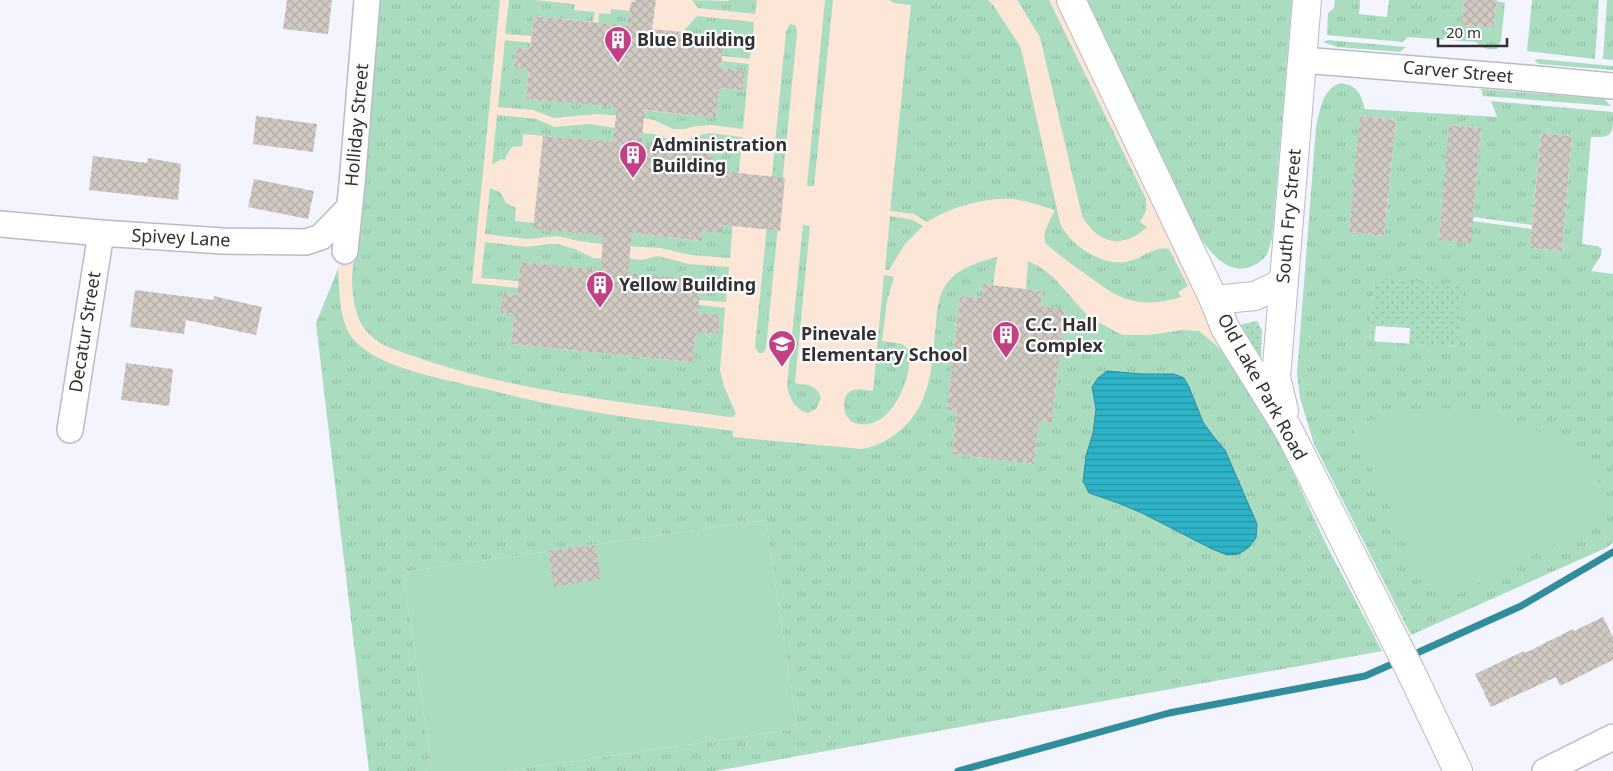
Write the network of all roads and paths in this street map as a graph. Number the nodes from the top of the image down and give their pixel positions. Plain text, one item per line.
1 (367, 0) edge
2 (1071, 0) edge
3 (1307, 0) edge
4 (1302, 60) junction
5 (1613, 86) edge
6 (349, 208) junction
7 (0, 224) edge
8 (100, 233) junction
9 (345, 251) dead end
10 (1284, 282) junction
11 (1214, 300) junction
12 (70, 430) dead end
13 (1289, 431) junction
14 (1613, 737) edge
15 (1458, 771) edge
16 (1545, 771) edge

1 - 6 street, Holliday Street
2 - 11 street, Old Lake Park Road
3 - 4 street, South Fry Street
4 - 5 street, Carver Street
4 - 10 street, South Fry Street
6 - 8 street, Spivey Lane
6 - 9 street, Holliday Street
7 - 8 street, Spivey Lane
8 - 12 street, Decatur Street
10 - 11 street
10 - 13 street, South Fry Street
11 - 13 street, Old Lake Park Road
13 - 15 street, Old Lake Park Road
14 - 16 street

